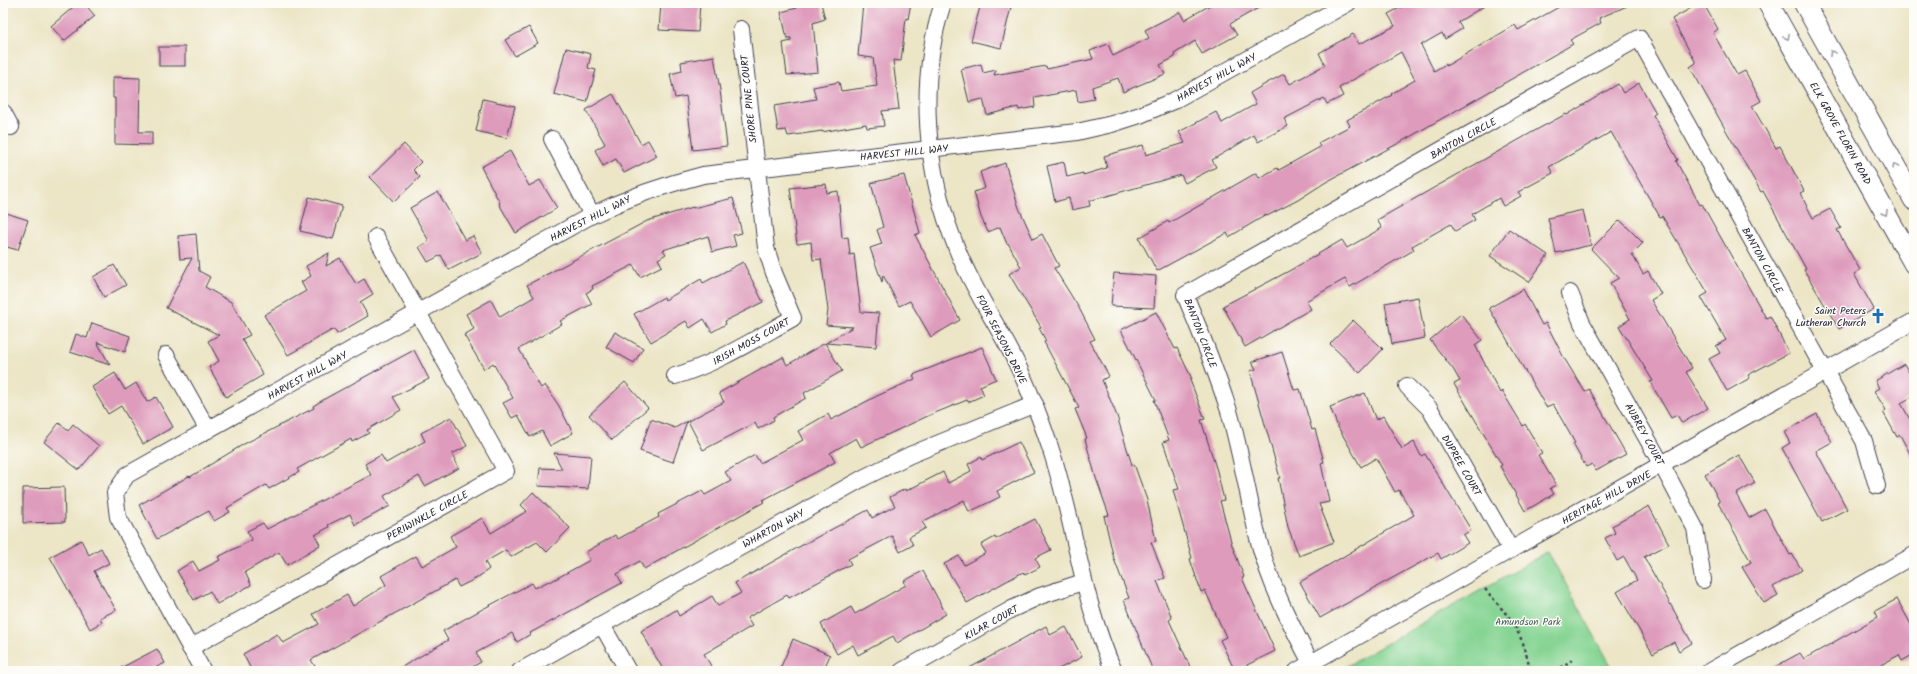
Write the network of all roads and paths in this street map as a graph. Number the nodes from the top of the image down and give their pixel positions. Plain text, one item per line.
1 (943, 3) edge
2 (1348, 3) edge
3 (1768, 3) edge
4 (1804, 3) edge
5 (741, 29) dead end
6 (3, 112) edge
7 (11, 127) dead end
8 (552, 139) dead end
9 (930, 149) junction
10 (756, 168) junction
11 (1914, 200) edge
12 (592, 215) junction
13 (376, 237) dead end
14 (1914, 264) edge
15 (1570, 293) dead end
16 (418, 313) junction
17 (1914, 321) edge
18 (166, 355) dead end
19 (1826, 373) junction
20 (675, 376) dead end
21 (1407, 386) dead end
22 (1035, 404) junction
23 (208, 430) junction
24 (1662, 465) junction
25 (1877, 486) dead end
26 (1511, 550) junction
27 (1914, 555) edge
28 (1703, 580) dead end
29 (1083, 582) junction
30 (1485, 589) dead end
31 (602, 625) junction
32 (190, 648) junction
33 (1572, 660) dead end
34 (1311, 663) junction
35 (1735, 665) edge
36 (203, 671) edge
37 (520, 671) edge
38 (628, 671) edge
39 (902, 671) edge
40 (1114, 671) edge
41 (1297, 671) edge
42 (1531, 671) edge
43 (1555, 671) edge
44 (1710, 671) edge

1 - 9 street, FOUR SEASONS DRIVE
2 - 9 street, HARVEST HILL WAY
3 -> 14 main road, ELK GROVE FLORIN ROAD
11 -> 4 main road
5 - 10 street, SHORE PINE COURT
6 - 7 street
8 - 12 street
9 - 10 street, HARVEST HILL WAY
9 - 22 street, FOUR SEASONS DRIVE
10 - 12 street, HARVEST HILL WAY
10 - 20 street, IRISH MOSS COURT
12 - 16 street, HARVEST HILL WAY
13 - 16 street
15 - 24 street, AUBREY COURT
16 - 23 street, HARVEST HILL WAY
16 - 32 street, PERIWINKLE CIRCLE
17 - 19 street, HERITAGE HILL DRIVE
18 - 23 street
19 - 24 street, HERITAGE HILL DRIVE
19 - 25 street, BANTON CIRCLE
19 - 34 street, BANTON CIRCLE
21 - 26 street, DUPREE COURT
22 - 29 street, FOUR SEASONS DRIVE
22 - 31 street, WHARTON WAY
23 - 32 street, HARVEST HILL WAY
24 - 26 street, HERITAGE HILL DRIVE
24 - 28 street, AUBREY COURT
26 - 34 street, HERITAGE HILL DRIVE
27 - 35 street
29 - 39 street, KILAR COURT
29 - 40 street, FOUR SEASONS DRIVE
30 - 42 path
31 - 37 street, WHARTON WAY
31 - 38 street
32 - 36 street, HARVEST HILL WAY
33 - 43 path
34 - 41 street, HERITAGE HILL DRIVE
35 - 44 street

